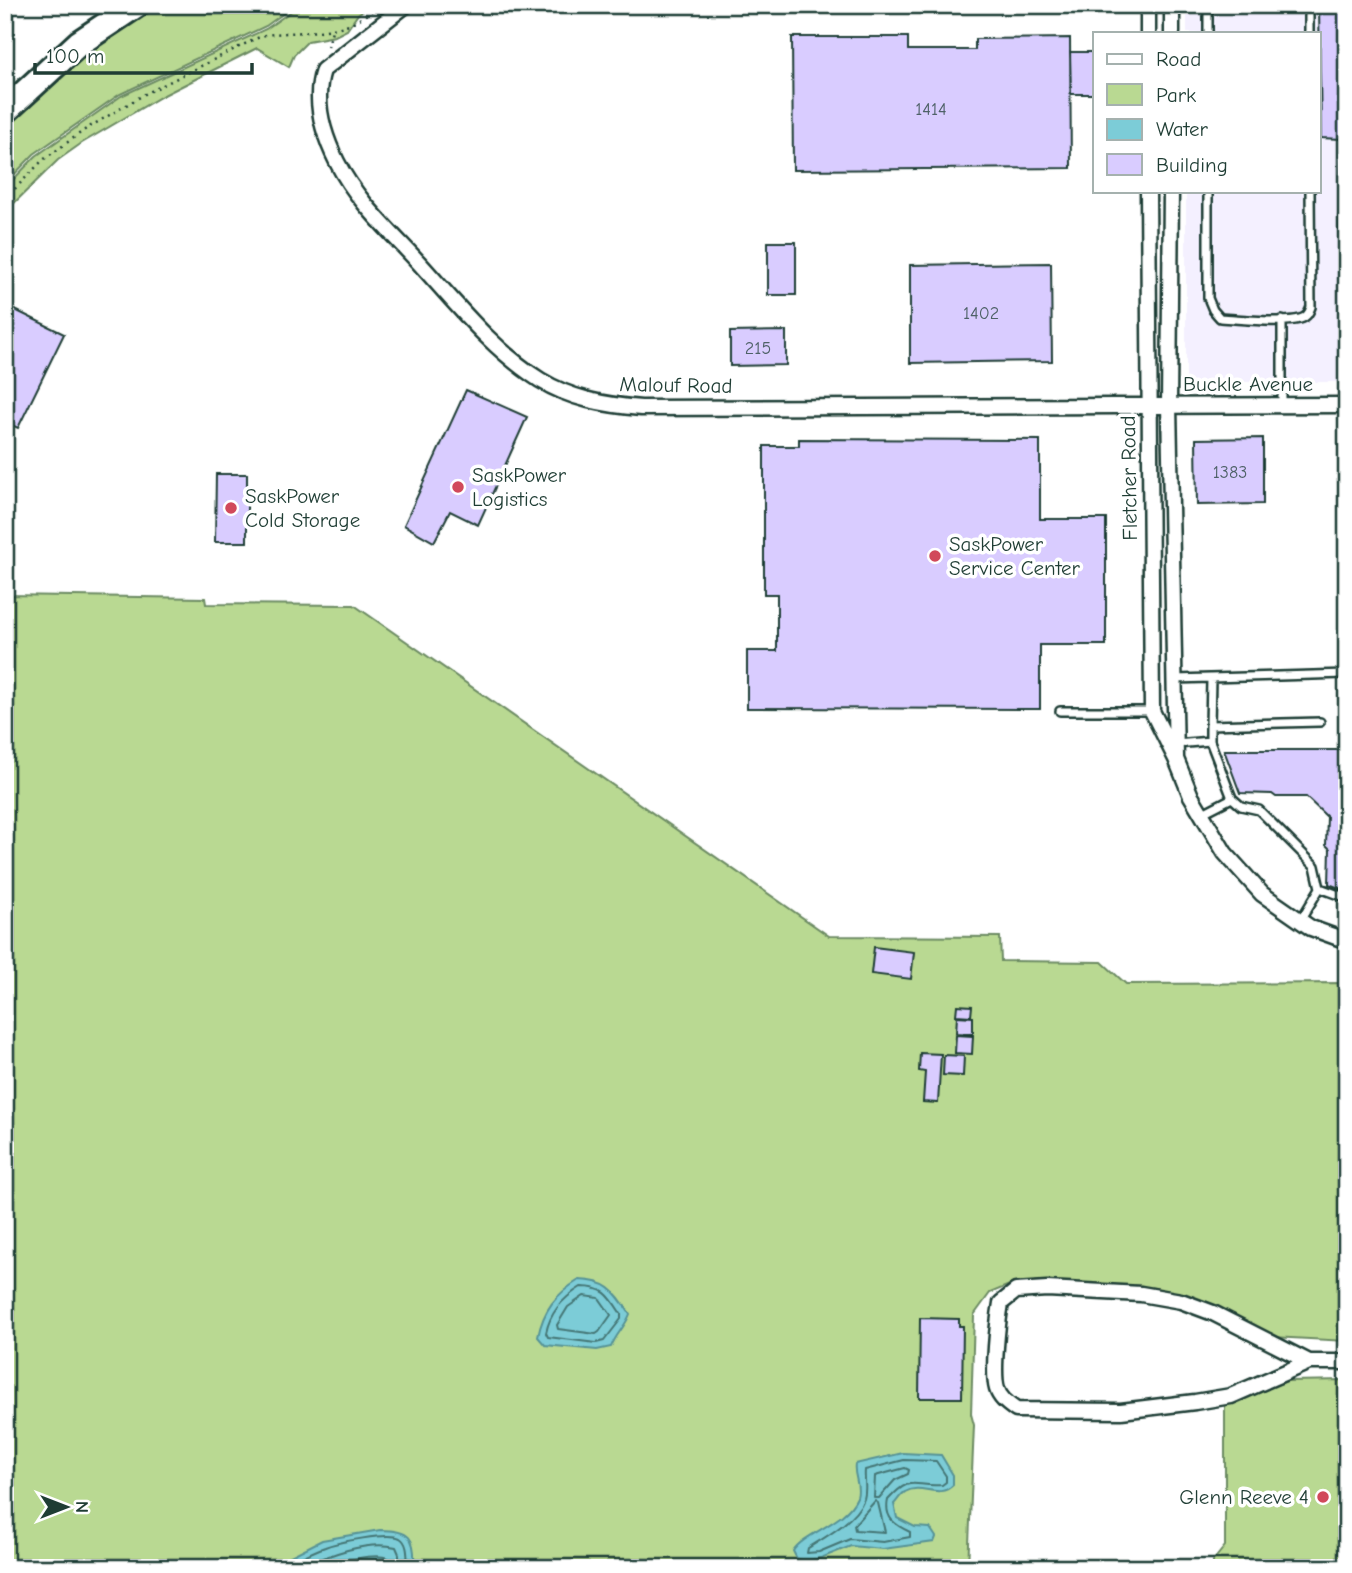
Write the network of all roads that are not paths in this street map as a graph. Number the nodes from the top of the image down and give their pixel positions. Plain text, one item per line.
1 (136, 5) edge
2 (406, 5) edge
3 (1148, 5) edge
4 (1172, 5) edge
5 (1208, 5) edge
6 (1309, 5) edge
7 (1148, 32) edge
8 (1172, 32) edge
9 (1208, 32) edge
10 (1309, 32) edge
11 (5, 111) edge
12 (1148, 192) edge
13 (1171, 192) edge
14 (1208, 192) edge
15 (1310, 192) edge
16 (1282, 320) junction
17 (1149, 405) junction
18 (1169, 405) junction
19 (1282, 405) junction
20 (1347, 405) edge
21 (1347, 674) edge
22 (1211, 679) junction
23 (1175, 680) junction
24 (1060, 711) dead end
25 (1152, 711) junction
26 (1320, 722) dead end
27 (1210, 725) junction
28 (1210, 741) junction
29 (1176, 744) junction
30 (1176, 759) junction
31 (1231, 798) junction
32 (1201, 814) junction
33 (1320, 888) junction
34 (1347, 898) edge
35 (1300, 921) junction
36 (1347, 941) edge
37 (1309, 1362) junction
38 (1347, 1362) edge

1 - 11 highway
2 - 17 street, Malouf Road
3 - 7 street
4 - 8 street
5 - 9 lane
6 - 10 lane
12 - 17 street, Fletcher Road
13 - 18 street, Fletcher Road
14 - 16 lane
15 - 16 lane
16 - 19 lane
17 - 18 street, Buckle Avenue
17 - 25 street, Fletcher Road
18 - 19 street, Buckle Avenue
18 - 23 street, Fletcher Road
19 - 20 street, Buckle Avenue
21 - 22 lane
22 - 23 lane
22 - 27 lane
23 - 29 street, Fletcher Road
24 - 25 lane
25 - 30 street, Fletcher Road
26 - 27 lane
27 - 28 lane
28 - 29 lane
28 - 31 lane
29 - 30 street, Fletcher Road
30 - 32 street, Fletcher Road
31 - 32 lane
31 - 33 lane
32 - 35 street, Fletcher Road
33 - 34 lane
33 - 35 lane
35 - 36 street, Fletcher Road
37 - 37 street
37 - 38 street

